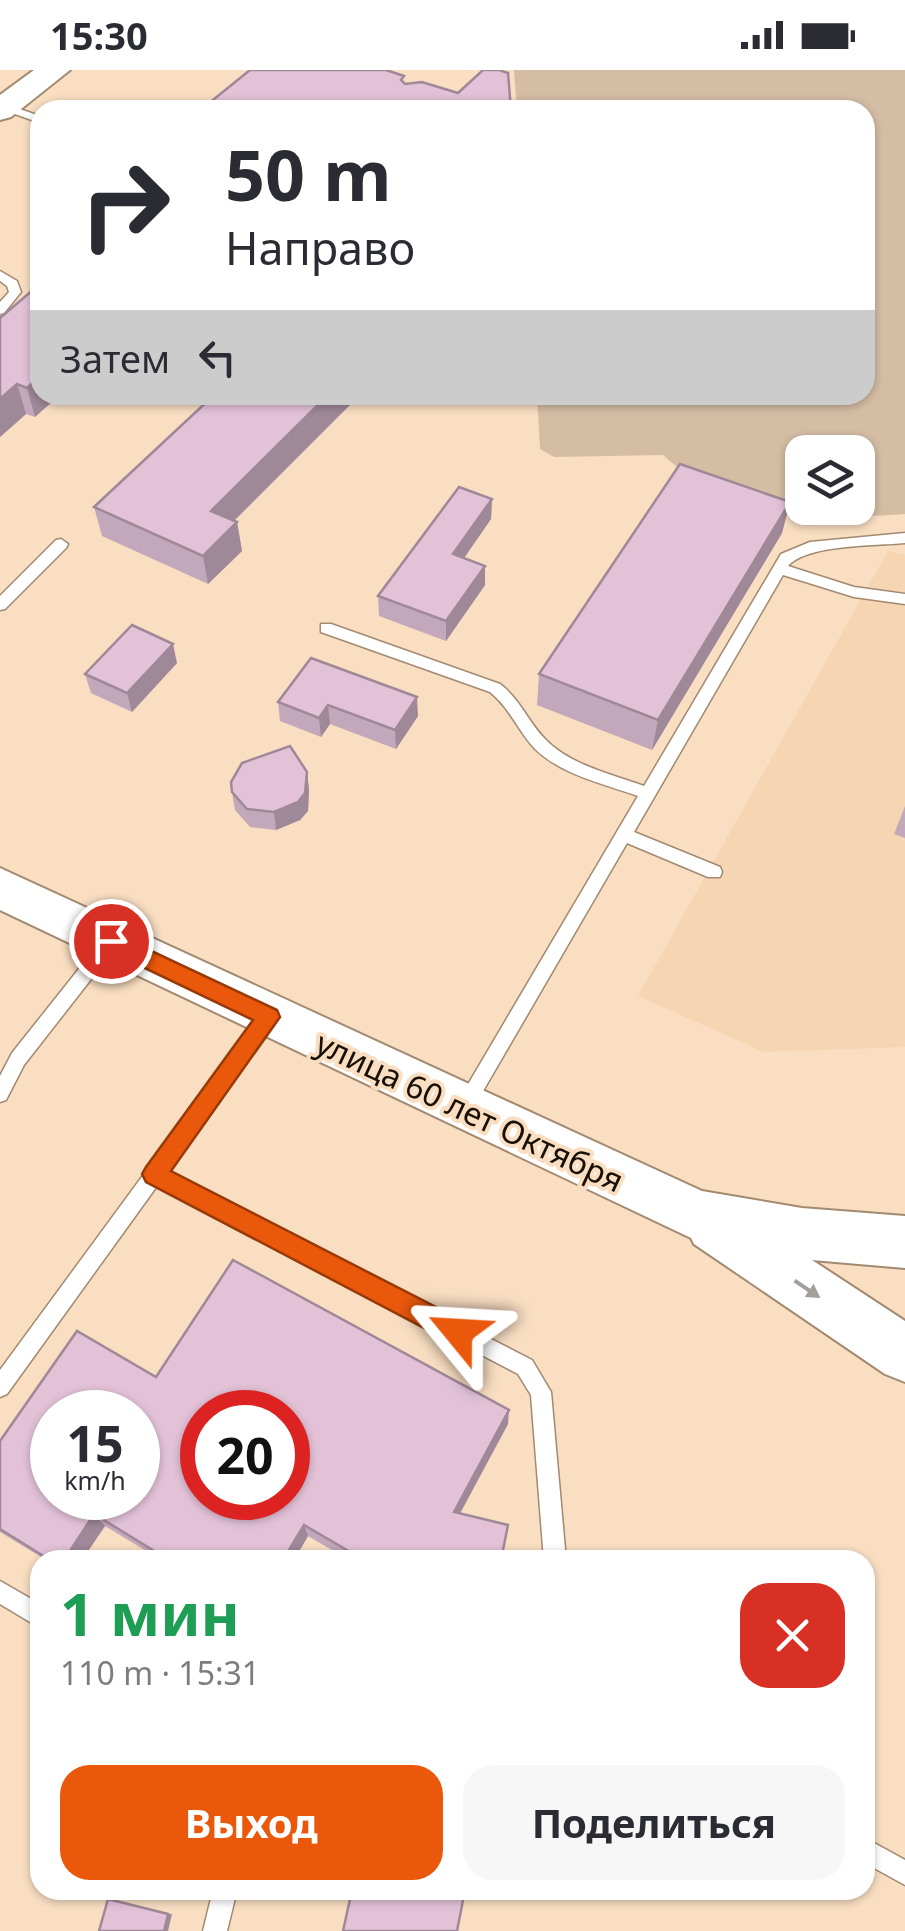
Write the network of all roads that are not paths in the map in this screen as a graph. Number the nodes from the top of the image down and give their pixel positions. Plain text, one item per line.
1 (54, 70) edge
2 (2, 109) edge
3 (30, 117) edge
4 (0, 275) edge
5 (0, 310) edge
6 (905, 538) edge
7 (61, 544) dead end
8 (780, 569) junction
9 (905, 599) edge
10 (0, 605) edge
11 (326, 628) dead end
12 (649, 794) junction
13 (625, 835) junction
14 (714, 872) dead end
15 (0, 888) edge
16 (111, 941) junction
17 (269, 1017) junction
18 (0, 1094) edge
19 (463, 1109) junction
20 (154, 1174) junction
21 (697, 1215) junction
22 (905, 1242) edge
23 (905, 1354) edge
24 (0, 1387) edge
25 (554, 1550) edge
26 (0, 1592) edge
27 (30, 1611) edge
28 (875, 1856) edge
29 (905, 1873) edge
30 (223, 1900) edge
31 (215, 1931) edge

1 - 2 main road
2 - 3 lane
4 - 5 lane
6 - 8 lane
7 - 10 lane
8 - 9 lane
8 - 12 lane
11 - 12 lane
12 - 13 lane
13 - 14 lane
13 - 19 lane
15 - 16 main road, улица 60 лет Октября
16 - 17 main road, улица 60 лет Октября
16 - 18 lane
17 - 19 main road, улица 60 лет Октября
17 - 20 lane
19 - 21 main road, улица 60 лет Октября
20 - 24 lane
20 - 25 lane
21 - 22 main road, улица 60 лет Октября
21 -> 23 main road
26 - 27 lane
28 - 29 lane
30 - 31 lane

